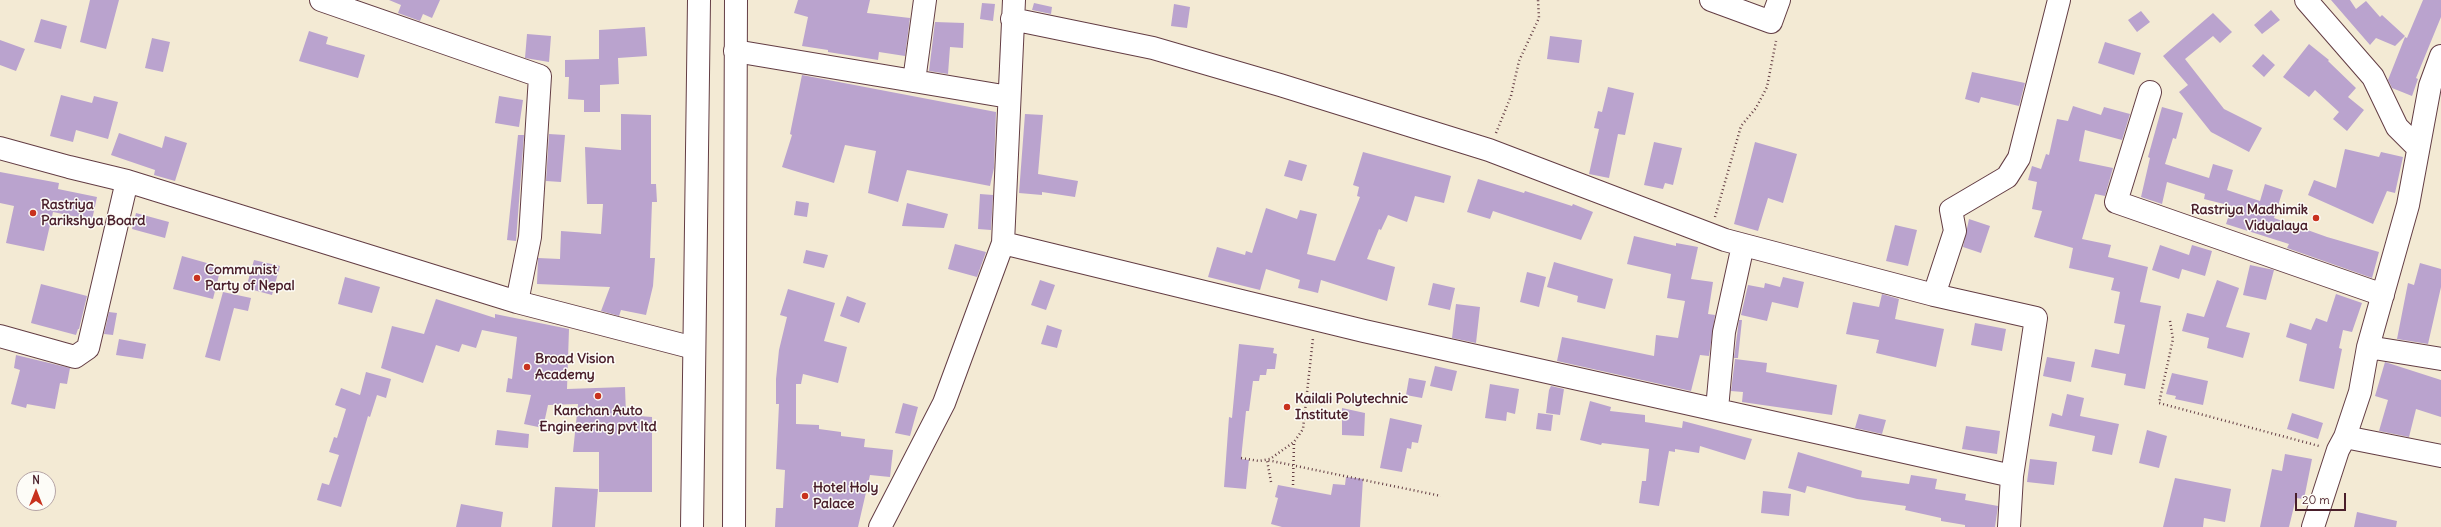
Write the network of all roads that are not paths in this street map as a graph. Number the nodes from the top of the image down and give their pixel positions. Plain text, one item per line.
1 (321, 0) edge
2 (700, 0) edge
3 (736, 0) edge
4 (925, 0) edge
5 (1711, 0) edge
6 (1779, 0) edge
7 (2059, 0) edge
8 (2306, 0) edge
9 (1013, 10) edge
10 (735, 51) junction
11 (2441, 56) edge
12 (914, 81) junction
13 (2150, 92) dead end
14 (1009, 97) junction
15 (0, 148) edge
16 (2418, 148) junction
17 (127, 181) junction
18 (1003, 242) junction
19 (1743, 245) junction
20 (1934, 295) junction
21 (2382, 295) junction
22 (517, 302) junction
23 (0, 336) edge
24 (2368, 347) junction
25 (694, 348) junction
26 (2441, 359) edge
27 (1717, 409) junction
28 (2341, 444) junction
29 (2441, 456) edge
30 (2012, 476) junction
31 (692, 527) edge
32 (734, 527) edge
33 (880, 527) edge
34 (2009, 527) edge
35 (2313, 527) edge

1 - 22 main road
2 - 25 main road
3 - 10 main road
4 - 12 main road
5 - 6 main road
7 - 20 main road
8 - 16 main road
9 - 14 main road
9 - 19 main road
10 - 12 main road
10 - 32 main road
11 - 16 main road
12 - 14 main road
13 - 21 main road
14 - 18 main road
15 - 17 main road
16 - 21 main road
17 - 22 main road
17 - 23 main road
18 - 27 main road
18 - 33 main road
19 - 20 main road
19 - 27 main road
20 - 30 main road
21 - 24 main road
22 - 25 main road
24 - 26 main road
24 - 28 main road
25 - 31 main road
27 - 30 main road
28 - 29 main road
28 - 35 main road
30 - 34 main road

